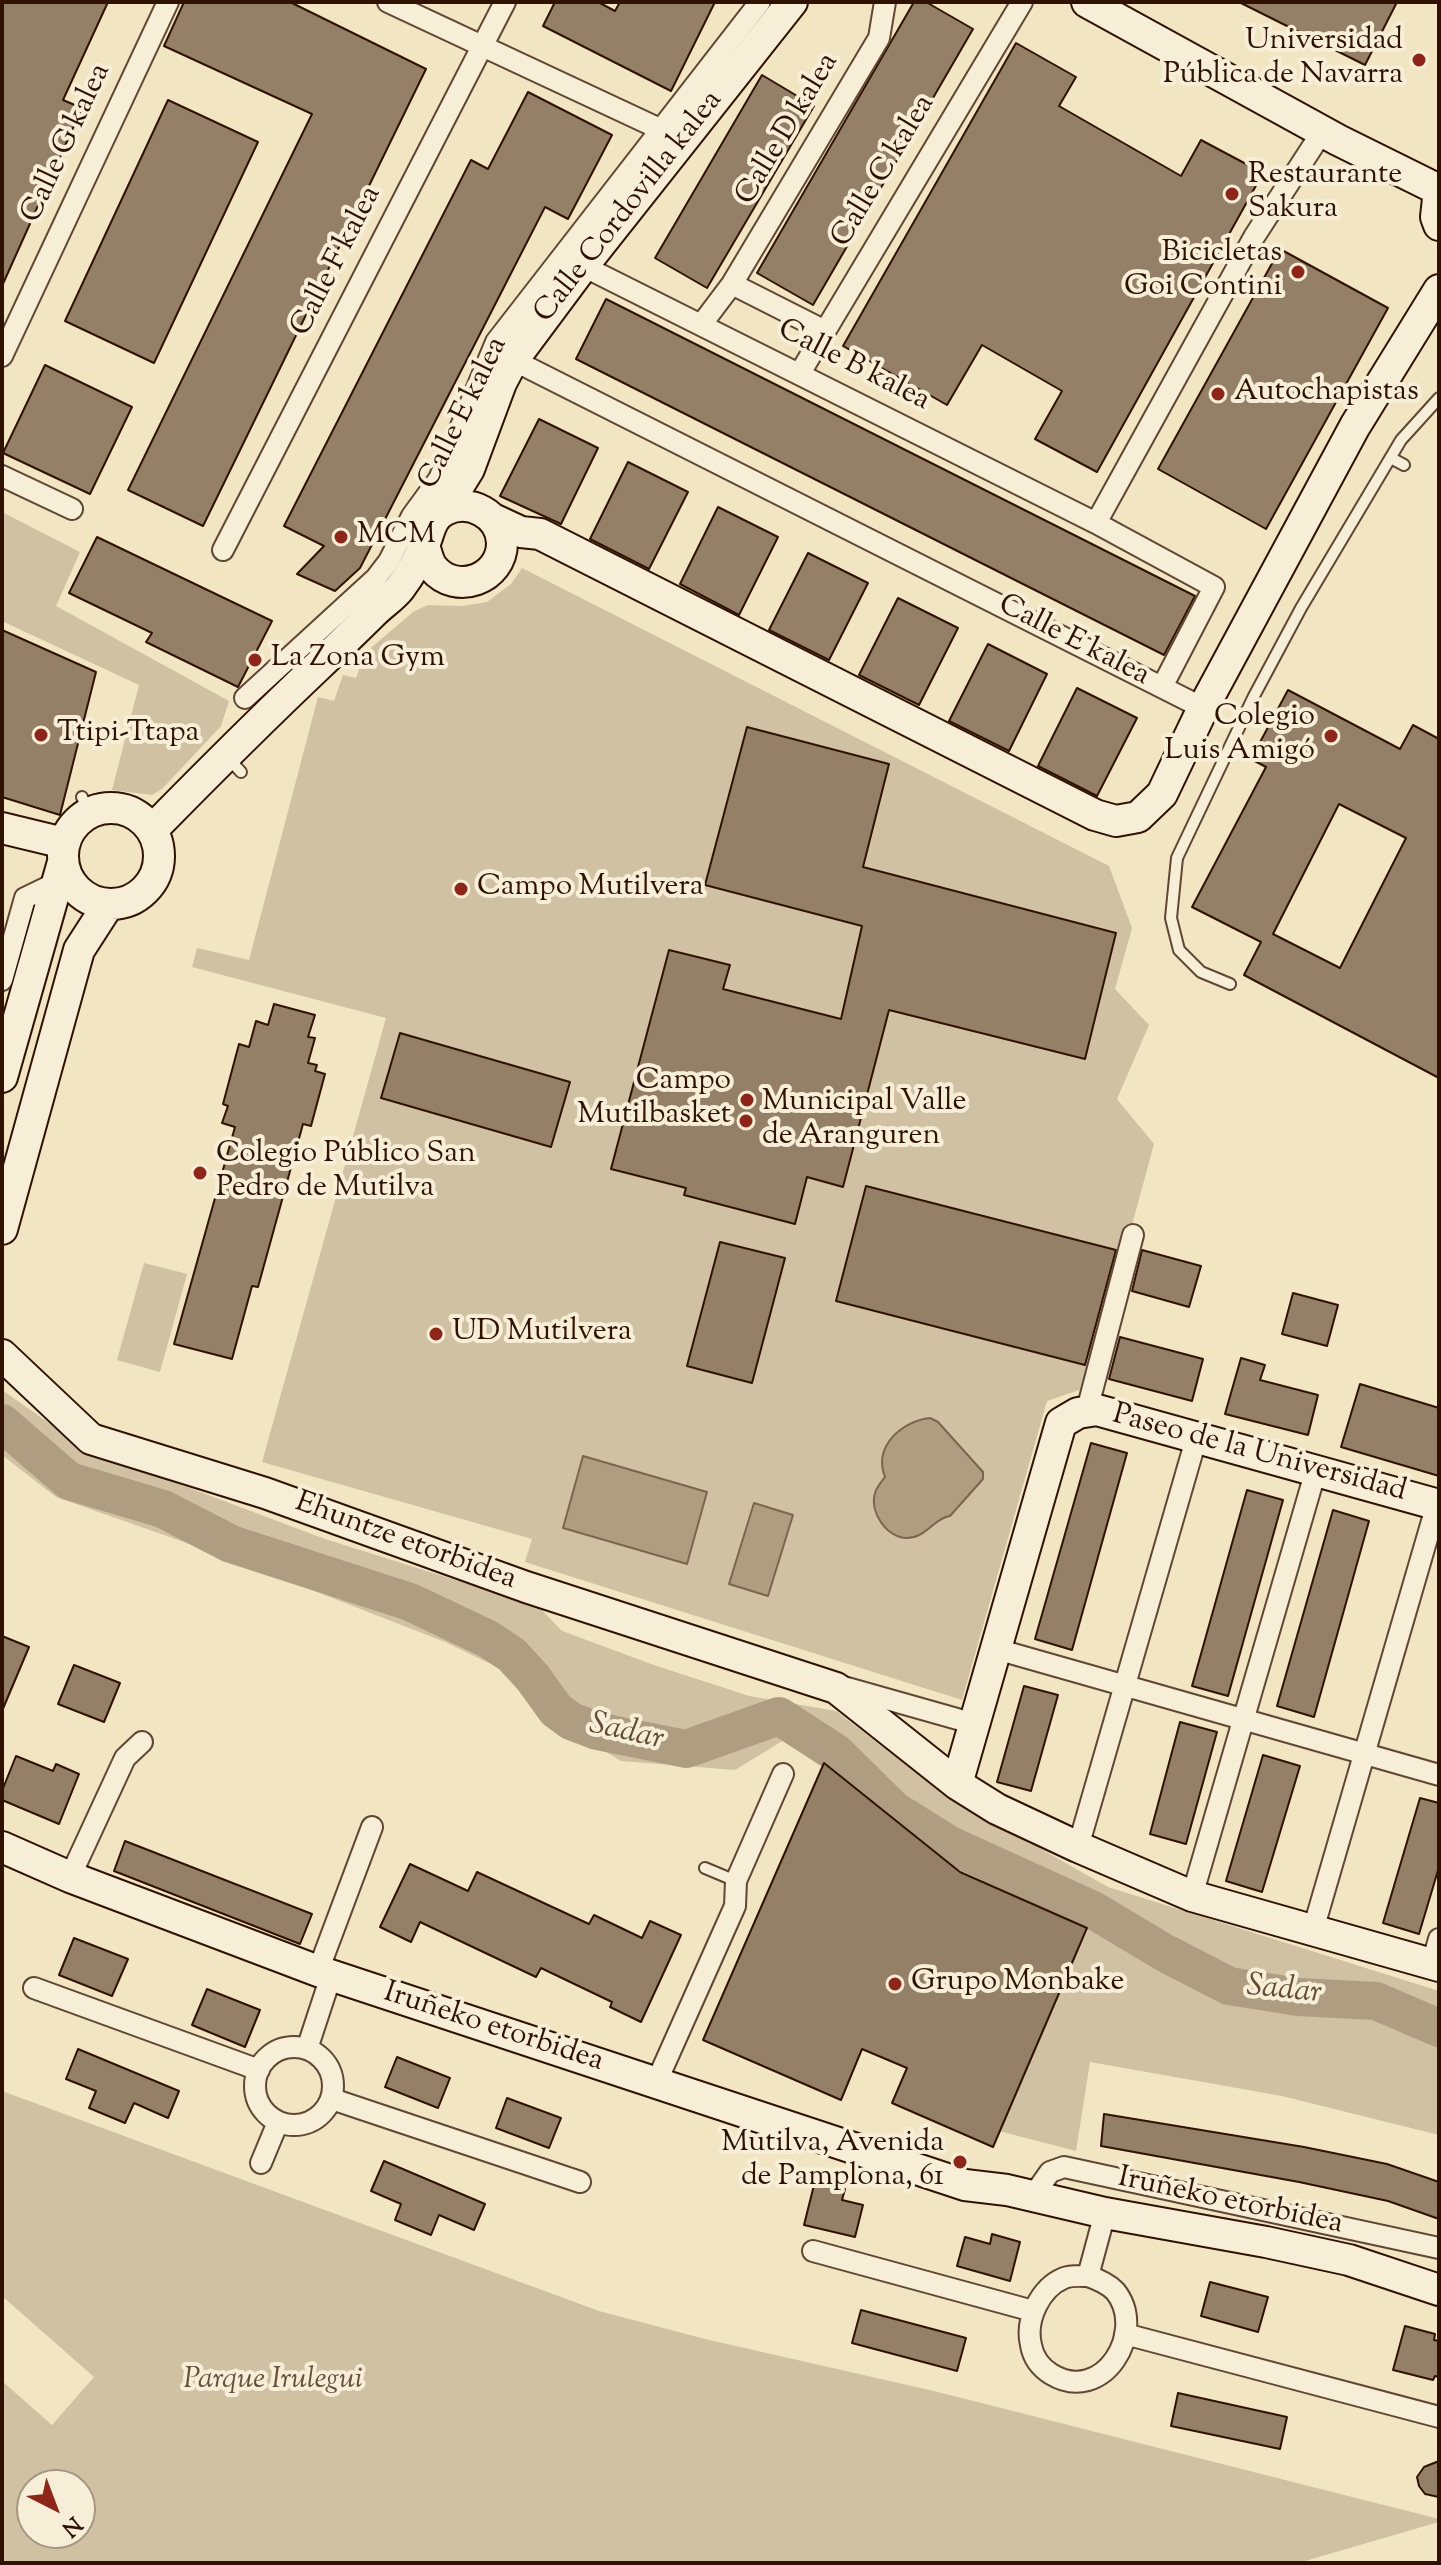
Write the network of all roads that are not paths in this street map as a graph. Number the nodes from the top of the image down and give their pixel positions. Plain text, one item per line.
1 (168, 2) edge
2 (388, 2) edge
3 (505, 2) edge
4 (760, 2) edge
5 (792, 2) edge
6 (885, 2) edge
7 (1022, 2) edge
8 (1087, 2) edge
9 (484, 45) junction
10 (1322, 132) junction
11 (671, 137) junction
12 (1439, 190) edge
13 (1439, 225) edge
14 (583, 266) junction
15 (732, 284) junction
16 (1437, 298) edge
17 (701, 325) junction
18 (825, 331) junction
19 (2, 356) edge
20 (513, 360) junction
21 (800, 373) junction
22 (1439, 398) edge
23 (1391, 458) junction
24 (1404, 465) dead end
25 (469, 469) junction
26 (2, 476) edge
27 (72, 509) dead end
28 (443, 511) junction
29 (487, 514) junction
30 (1096, 523) junction
31 (424, 546) junction
32 (223, 550) dead end
33 (572, 550) junction
34 (501, 556) junction
35 (442, 576) junction
36 (400, 589) junction
37 (1162, 687) junction
38 (245, 698) dead end
39 (1203, 708) junction
40 (2, 828) edge
41 (153, 829) junction
42 (61, 863) junction
43 (108, 905) junction
44 (2, 980) edge
45 (1230, 984) dead end
46 (2, 1077) edge
47 (2, 1229) edge
48 (1133, 1235) dead end
49 (2, 1355) edge
50 (1082, 1411) junction
51 (1197, 1436) junction
52 (1316, 1470) junction
53 (1438, 1505) edge
54 (996, 1649) junction
55 (1125, 1685) junction
56 (836, 1688) junction
57 (1243, 1720) junction
58 (975, 1724) junction
59 (142, 1742) dead end
60 (1365, 1754) junction
61 (783, 1774) dead end
62 (1439, 1775) edge
63 (957, 1784) junction
64 (372, 1827) dead end
65 (2, 1847) edge
66 (1078, 1847) junction
67 (705, 1868) dead end
68 (70, 1877) junction
69 (736, 1881) junction
70 (1192, 1896) junction
71 (1313, 1930) junction
72 (1437, 1957) edge
73 (324, 1974) junction
74 (34, 1988) dead end
75 (307, 2049) junction
76 (259, 2070) junction
77 (656, 2083) junction
78 (332, 2099) junction
79 (278, 2122) junction
80 (261, 2163) dead end
81 (580, 2182) dead end
82 (1033, 2196) junction
83 (1105, 2213) junction
84 (1439, 2248) edge
85 (813, 2251) dead end
86 (1088, 2276) junction
87 (1439, 2290) edge
88 (1033, 2311) junction
89 (1125, 2334) junction
90 (1439, 2417) edge

1 - 19 street, Calle G kalea
2 - 9 street
3 - 9 street, Calle F kalea
4 - 11 street, Calle E kalea
5 - 11 street, Calle Cordovilla kalea
6 - 15 street, Calle D kalea
7 - 18 street, Calle C kalea
8 - 10 street
9 - 11 street
9 - 32 street, Calle F kalea
10 - 12 street
10 - 30 street
11 - 14 street, Calle Cordovilla kalea
11 - 38 street, Calle E kalea
12 - 13 street
14 - 17 street, Calle B kalea
14 - 20 street, Calle Cordovilla kalea
15 - 17 street, Calle D kalea
15 - 18 street
16 - 39 street
17 - 21 street, Calle B kalea
18 - 21 street, Calle C kalea
20 - 25 street, Calle Cordovilla kalea
20 - 37 street, Calle E kalea
21 - 30 street, Calle B kalea
22 - 23 lane
23 - 24 lane
23 - 45 lane
25 - 28 street, Calle Cordovilla kalea
25 - 29 street
26 - 27 street
28 - 29 street
28 - 31 street
29 - 33 street
29 - 34 street
30 - 37 street, Calle B kalea
31 - 35 street
31 - 36 street
33 - 34 street
33 - 39 street
34 - 35 street
35 - 36 street
36 - 41 street
37 - 39 street, Calle E kalea
40 - 42 street
41 - 42 street
41 - 43 street
42 - 43 street
42 - 44 street
42 - 46 street
43 - 47 street
48 - 50 street
49 - 56 street, Ehuntze etorbidea
50 - 51 street, Paseo de la Universidad
50 - 54 street
51 - 52 street, Paseo de la Universidad
51 - 55 street
52 - 53 street, Paseo de la Universidad
52 - 57 street
53 - 60 street
54 - 55 street
54 - 58 street
55 - 57 street
55 - 66 street
56 - 58 street, Ehuntze etorbidea
56 - 63 street, Ehuntze etorbidea
57 - 60 street
57 - 70 street
58 - 63 street
59 - 68 street
60 - 62 street
60 - 71 street
61 - 69 street
63 - 66 street, Ehuntze etorbidea
64 - 73 street
65 - 68 street, Iruñeko etorbidea
66 - 70 street, Ehuntze etorbidea
67 - 69 lane
68 - 73 street, Iruñeko etorbidea
69 - 77 street
70 - 71 street, Ehuntze etorbidea
71 - 72 street, Ehuntze etorbidea
73 - 75 street
73 - 77 street, Iruñeko etorbidea
74 - 76 street
75 - 76 street
75 - 78 street
76 - 79 street
77 - 82 street, Iruñeko etorbidea
78 - 79 street
78 - 81 street
79 - 80 street
82 - 83 street, Iruñeko etorbidea
82 - 84 street, Iruñeko etorbidea
83 - 86 street
83 - 87 street, Iruñeko etorbidea
85 - 88 street
86 - 88 street
86 - 89 street
88 - 89 street
89 - 90 street

